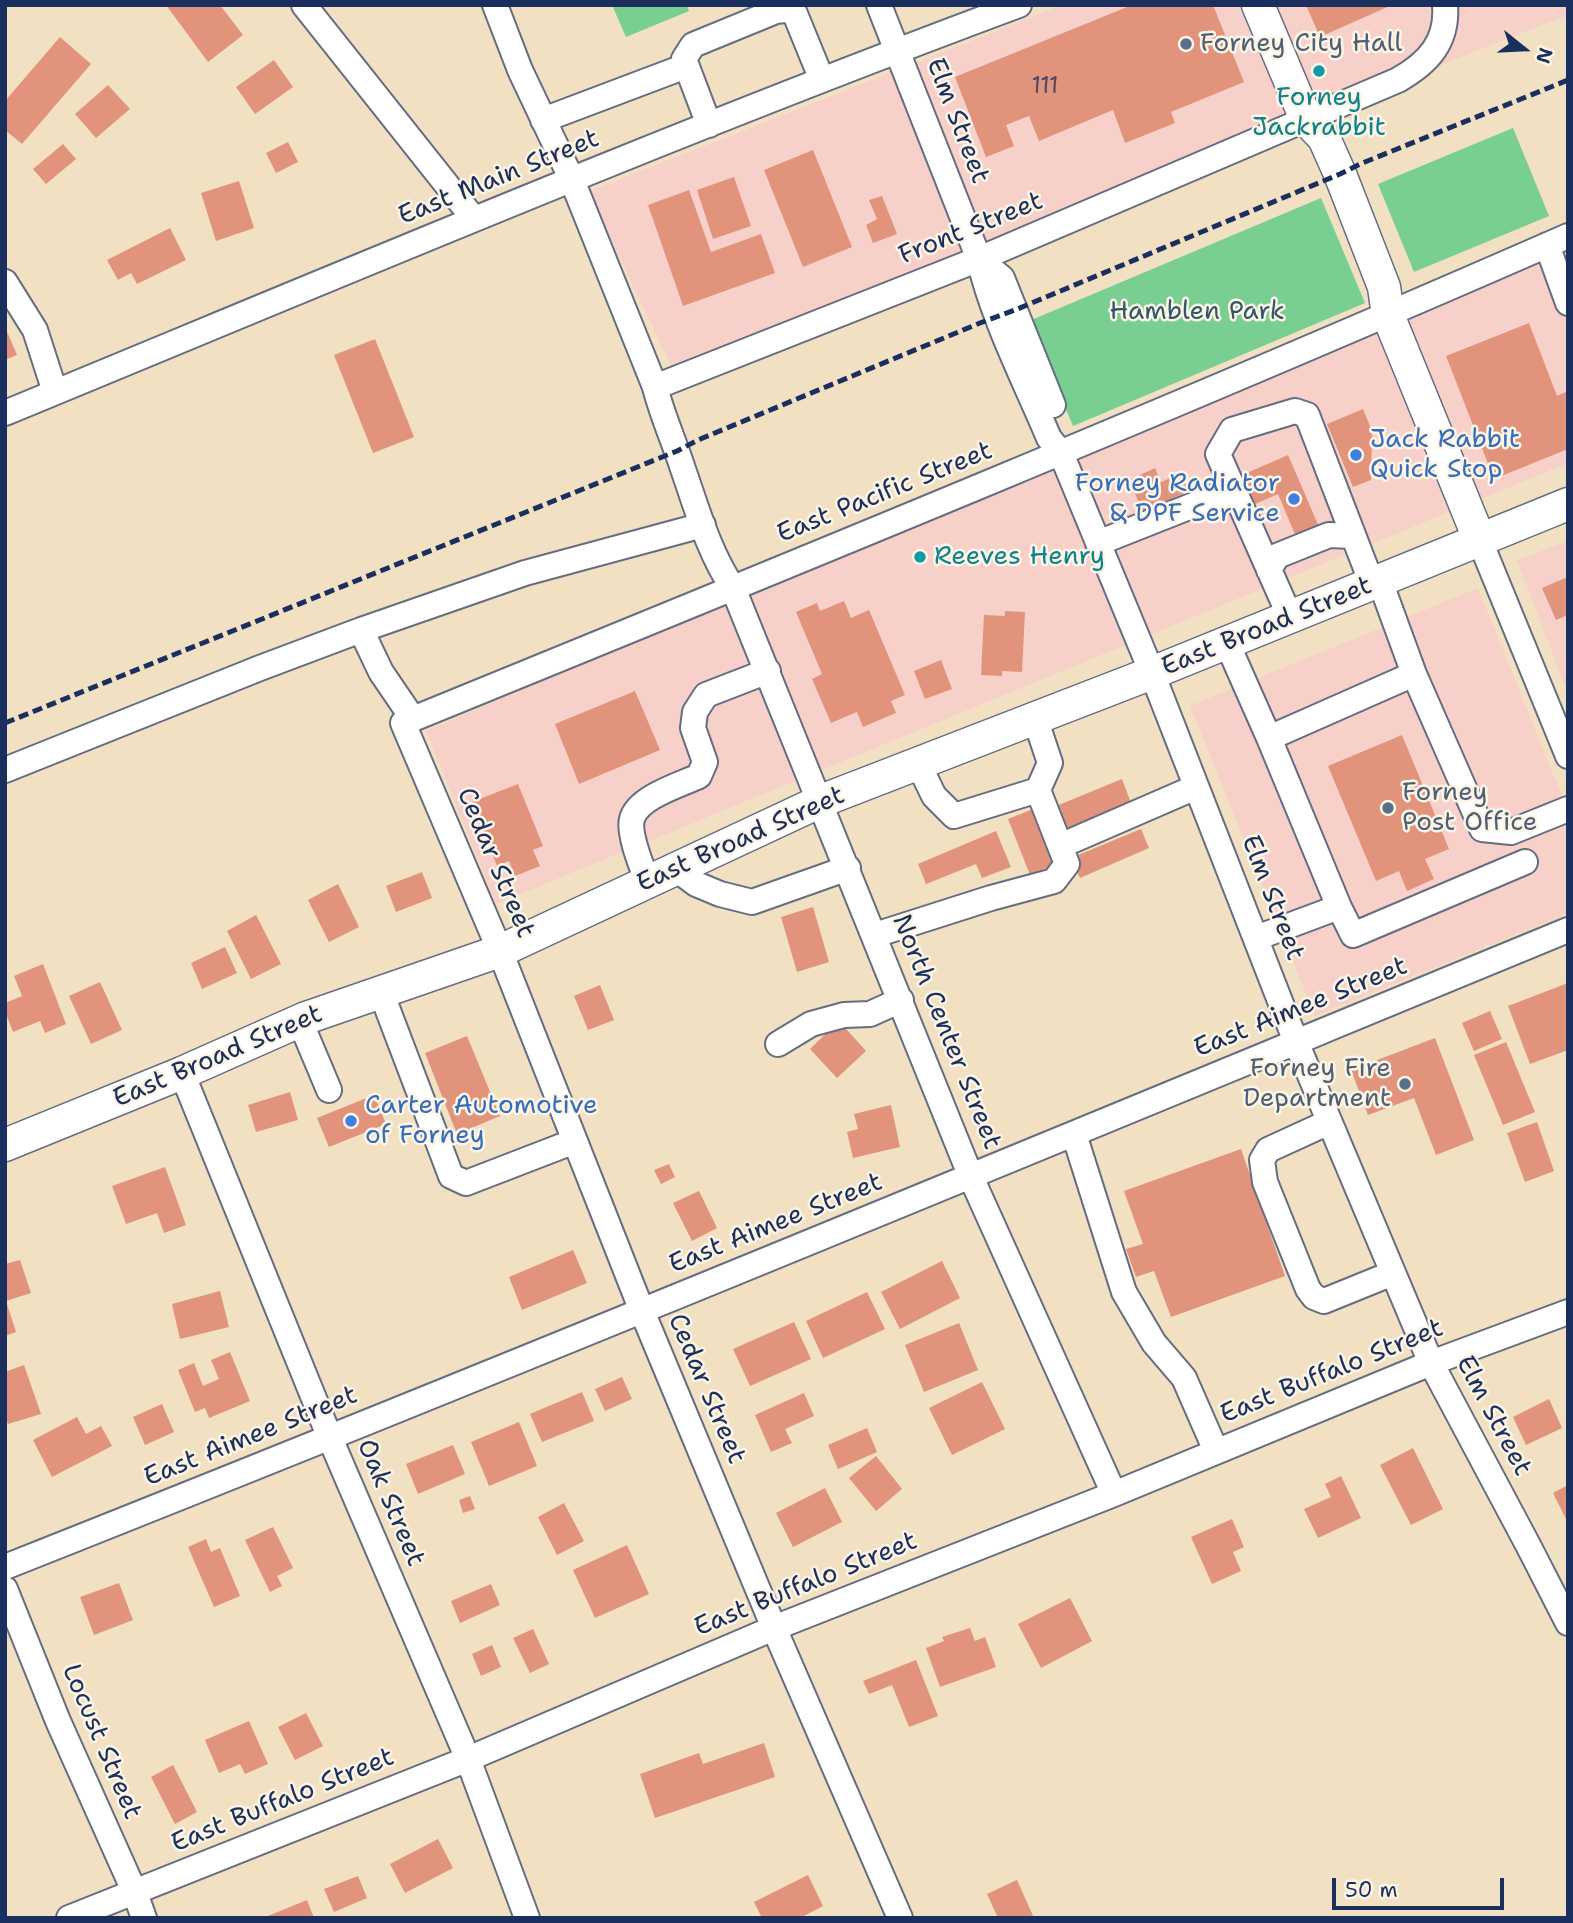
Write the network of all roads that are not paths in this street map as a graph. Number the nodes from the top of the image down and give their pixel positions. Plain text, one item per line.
1 (304, 5) edge
2 (495, 5) edge
3 (879, 5) edge
4 (1019, 5) edge
5 (1258, 5) edge
6 (1445, 5) edge
7 (794, 7) edge
8 (897, 50) junction
9 (686, 66) junction
10 (822, 80) junction
11 (1306, 119) junction
12 (543, 120) junction
13 (709, 125) junction
14 (572, 180) junction
15 (474, 219) junction
16 (1558, 241) edge
17 (979, 259) junction
18 (1562, 272) edge
19 (5, 282) edge
20 (1568, 303) edge
21 (1388, 315) junction
22 (655, 387) junction
23 (55, 392) junction
24 (5, 413) edge
25 (683, 448) junction
26 (1061, 453) junction
27 (1237, 497) junction
28 (1568, 504) edge
29 (703, 525) junction
30 (1353, 536) junction
31 (1480, 541) junction
32 (1098, 543) junction
33 (1269, 570) junction
34 (1376, 583) junction
35 (733, 587) junction
36 (1290, 617) junction
37 (361, 630) junction
38 (1227, 643) junction
39 (768, 671) junction
40 (1152, 673) junction
41 (1414, 674) junction
42 (1558, 703) edge
43 (1035, 718) junction
44 (408, 721) junction
45 (1269, 738) junction
46 (1568, 756) edge
47 (918, 764) junction
48 (5, 770) edge
49 (1196, 787) junction
50 (1038, 790) junction
51 (821, 801) junction
52 (1568, 809) edge
53 (1060, 846) junction
54 (1525, 862) dead end
55 (848, 868) junction
56 (676, 869) junction
57 (648, 882) junction
58 (1339, 906) junction
59 (1568, 930) edge
60 (875, 935) junction
61 (1255, 938) junction
62 (500, 951) junction
63 (381, 992) junction
64 (901, 1000) junction
65 (300, 1021) junction
66 (1296, 1042) junction
67 (778, 1044) dead end
68 (182, 1073) junction
69 (329, 1090) dead end
70 (1329, 1122) junction
71 (1074, 1134) junction
72 (575, 1141) junction
73 (5, 1145) edge
74 (971, 1177) junction
75 (1393, 1273) junction
76 (642, 1311) junction
77 (1568, 1312) edge
78 (1431, 1363) junction
79 (330, 1438) junction
80 (1216, 1451) junction
81 (1114, 1494) junction
82 (5, 1567) edge
83 (5, 1589) edge
84 (1568, 1623) edge
85 (774, 1628) junction
86 (468, 1759) junction
87 (135, 1893) junction
88 (69, 1918) edge
89 (144, 1918) edge
90 (527, 1918) edge
91 (901, 1918) edge

1 - 15 street
2 - 12 street
3 - 8 street, Elm Street
4 - 8 street, East Main Street
5 - 11 main road
6 - 11 street, Front Street
7 - 9 street
7 - 10 street
8 - 10 street, East Main Street
8 - 17 street, Elm Street
9 - 12 street
9 - 13 street
10 - 13 street, East Main Street
11 - 17 street, Front Street
11 - 21 main road
12 - 14 street
13 - 14 street, East Main Street
14 - 15 street, East Main Street
14 - 22 street
15 - 23 street, East Main Street
16 - 18 street
16 - 21 street, East Pacific Street
17 - 22 street, Front Street
17 - 26 street, Elm Street
18 - 20 street
19 - 23 street
21 - 26 street, East Pacific Street
21 - 31 main road
22 - 25 street
23 - 24 street, East Main Street
25 - 29 street, North Center Street
25 - 35 street, North Center Street
26 - 32 street, Elm Street
26 - 35 street, East Pacific Street
27 - 30 street
27 - 32 street
27 - 33 street
28 - 31 main road, East Broad Street
29 - 35 street, North Center Street
29 - 37 street
30 - 33 street
30 - 34 street
31 - 34 main road, East Broad Street
31 - 42 street
32 - 40 street, Elm Street
33 - 36 street
34 - 36 main road, East Broad Street
34 - 41 street
35 - 39 street, North Center Street
35 - 44 street, East Pacific Street
36 - 38 main road, East Broad Street
37 - 44 street, Cedar Street
37 - 48 street
38 - 40 main road, East Broad Street
38 - 45 street
39 - 51 street, North Center Street
39 - 57 street
40 - 43 main road, East Broad Street
40 - 49 street, Elm Street
41 - 45 street
41 - 52 street
42 - 46 street
43 - 47 main road, East Broad Street
43 - 50 street
44 - 62 street, Cedar Street
45 - 58 street
47 - 50 street
47 - 51 main road, East Broad Street
49 - 53 street
49 - 61 street, Elm Street
50 - 53 street
51 - 55 street, North Center Street
51 - 56 main road, East Broad Street
53 - 60 street
54 - 58 street
55 - 56 street
55 - 60 street, North Center Street
56 - 57 main road, East Broad Street
57 - 62 main road, East Broad Street
58 - 61 street
59 - 66 street, East Aimee Street
60 - 64 street, North Center Street
61 - 66 street, Elm Street
62 - 63 main road, East Broad Street
62 - 72 street, Cedar Street
63 - 65 main road, East Broad Street
63 - 72 street
64 - 67 street
64 - 74 street, North Center Street
65 - 68 main road, East Broad Street
65 - 69 street
66 - 70 street, Elm Street
66 - 71 street, East Aimee Street
68 - 73 main road, East Broad Street
68 - 79 street, Oak Street
70 - 75 street, Elm Street
70 - 75 street
71 - 74 street, East Aimee Street
71 - 80 street
72 - 76 street, Cedar Street
74 - 76 street, East Aimee Street
74 - 81 street, North Center Street
75 - 78 street, Elm Street
76 - 79 street, East Aimee Street
76 - 85 street, Cedar Street
77 - 78 street, East Buffalo Street
78 - 80 street, East Buffalo Street
78 - 84 street, Elm Street
79 - 82 street, East Aimee Street
79 - 86 street, Oak Street
80 - 81 street, East Buffalo Street
81 - 85 street, East Buffalo Street
83 - 87 street, Locust Street
85 - 86 street, East Buffalo Street
85 - 91 street, Cedar Street
86 - 87 street, East Buffalo Street
86 - 90 street, Oak Street
87 - 88 street, East Buffalo Street
87 - 89 street, Locust Street

